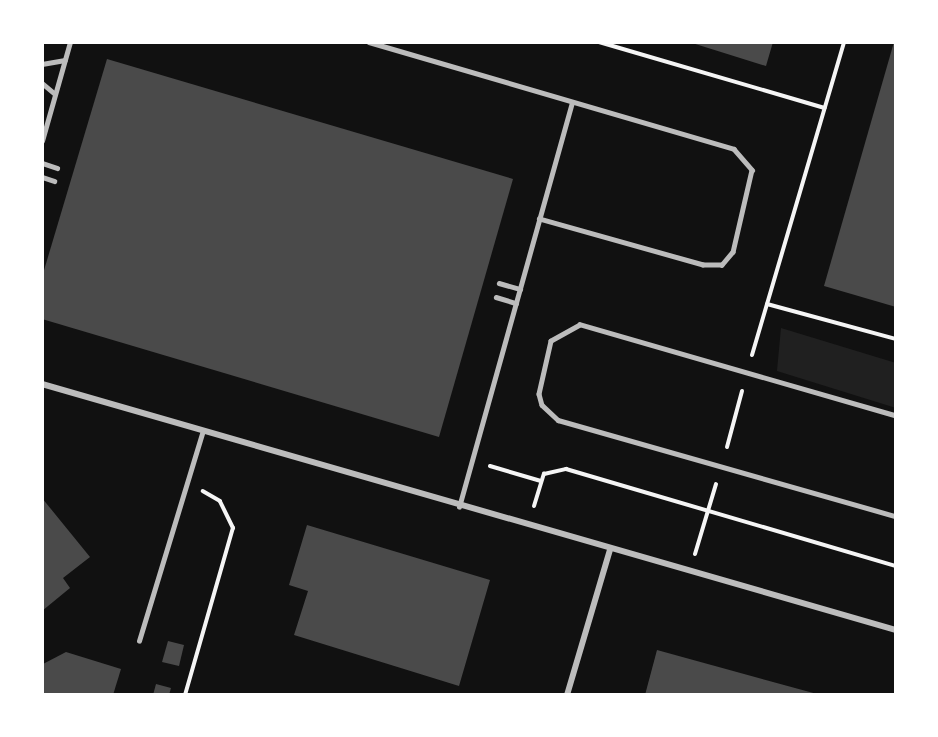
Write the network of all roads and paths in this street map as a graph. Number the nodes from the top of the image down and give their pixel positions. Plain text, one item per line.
1 (69, 42) edge
2 (369, 42) edge
3 (599, 42) edge
4 (844, 42) edge
5 (64, 60) junction
6 (42, 64) edge
7 (42, 83) edge
8 (55, 94) junction
9 (572, 102) junction
10 (825, 108) junction
11 (42, 141) edge
12 (42, 163) edge
13 (57, 168) dead end
14 (42, 177) edge
15 (54, 181) dead end
16 (539, 219) junction
17 (499, 283) dead end
18 (520, 289) junction
19 (495, 297) dead end
20 (516, 303) junction
21 (767, 304) junction
22 (896, 339) edge
23 (747, 372) junction
24 (42, 384) edge
25 (896, 416) edge
26 (202, 433) junction
27 (472, 461) junction
28 (722, 466) junction
29 (541, 481) junction
30 (186, 486) junction
31 (459, 507) junction
32 (708, 512) junction
33 (896, 516) edge
34 (528, 526) junction
35 (610, 550) junction
36 (896, 566) edge
37 (690, 572) junction
38 (896, 630) edge
39 (139, 641) dead end
40 (184, 695) edge
41 (567, 695) edge

1 - 5 lane
2 - 9 lane
3 - 10 path
4 - 10 path
5 - 6 lane
5 - 8 lane
7 - 8 lane
8 - 11 lane
9 - 16 lane
9 - 16 lane
10 - 21 path
12 - 13 lane
14 - 15 lane
16 - 18 lane
17 - 18 lane
18 - 20 lane
19 - 20 lane
20 - 27 lane
21 - 22 path
21 - 23 path
23 - 25 lane
23 - 28 path
23 - 28 lane
24 - 26 street
26 - 30 lane
26 - 31 street
27 - 29 path
27 - 31 lane
28 - 32 path
28 - 33 lane
29 - 32 path
29 - 34 path
30 - 39 lane
30 - 40 path
31 - 34 street
32 - 36 path
32 - 37 path
34 - 35 street
35 - 37 street
35 - 41 street
37 - 38 street

